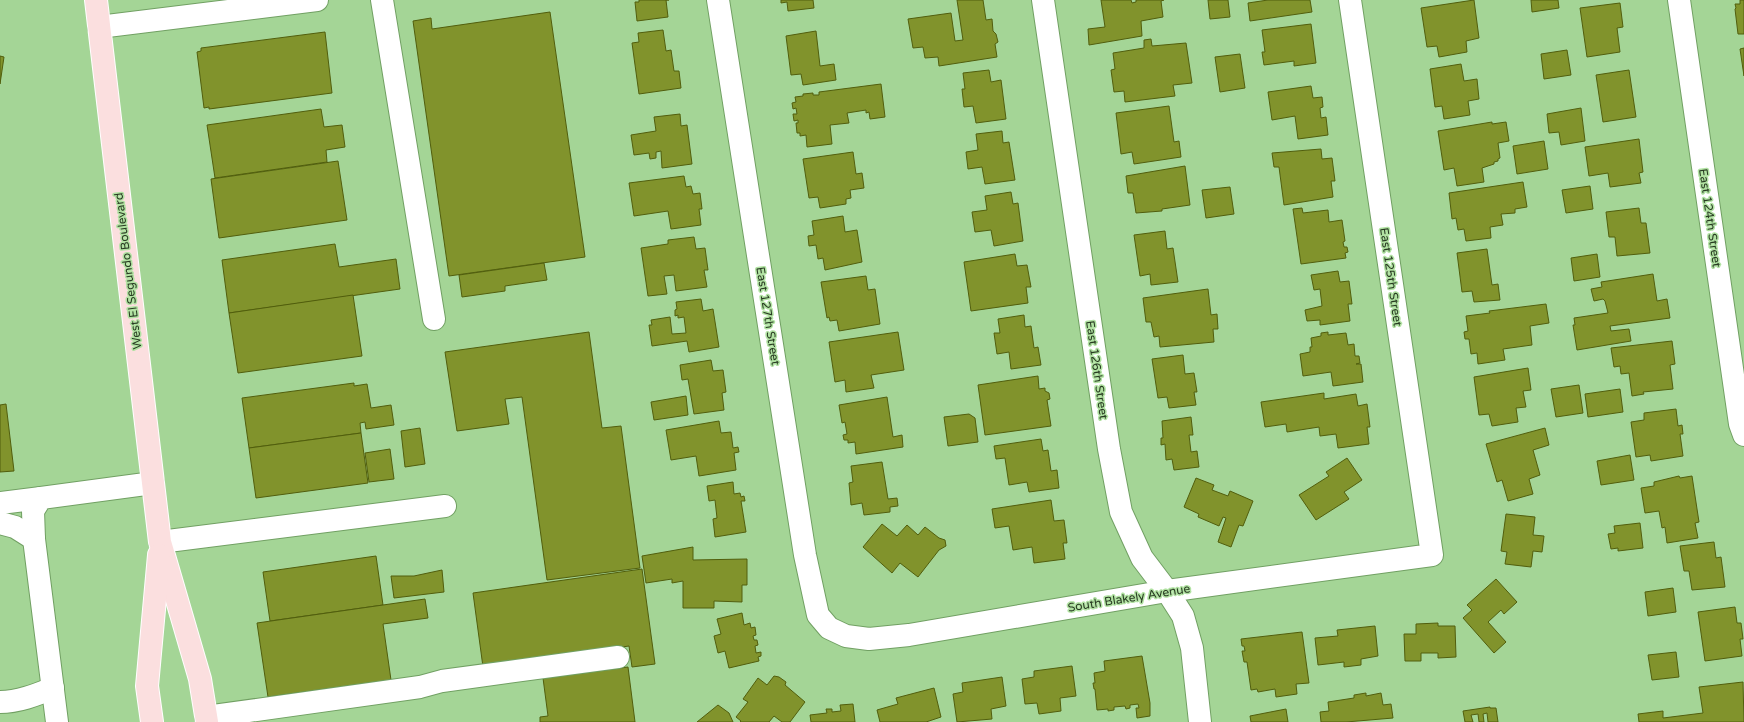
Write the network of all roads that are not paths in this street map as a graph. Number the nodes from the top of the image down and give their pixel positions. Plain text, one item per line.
1 (96, 0) edge
2 (317, 0) edge
3 (382, 0) edge
4 (718, 0) edge
5 (1043, 0) edge
6 (1350, 0) edge
7 (1679, 0) edge
8 (99, 27) junction
9 (434, 319) dead end
10 (1744, 435) edge
11 (153, 483) junction
12 (40, 498) junction
13 (0, 503) edge
14 (445, 506) dead end
15 (0, 523) edge
16 (34, 539) junction
17 (160, 542) junction
18 (1432, 555) joint
19 (1167, 591) junction
20 (829, 628) joint
21 (618, 657) dead end
22 (53, 688) junction
23 (0, 702) edge
24 (206, 719) edge
25 (57, 722) edge
26 (152, 722) edge
27 (1200, 722) edge

1 - 8 main road, West El Segundo Boulevard
2 - 8 street
3 - 9 street
4 - 20 street, East 127th Street
5 - 19 street, East 126th Street
6 - 18 street, East 125th Street
7 - 10 street, East 124th Street
8 - 11 main road, West El Segundo Boulevard
11 - 12 street
11 - 17 main road, West El Segundo Boulevard
12 - 13 street
12 - 16 street
14 - 17 street
15 - 16 street
16 - 22 street
17 - 24 main road, West El Segundo Boulevard
17 - 26 main road, West El Segundo Boulevard
18 - 19 street, South Blakely Avenue
19 - 20 street, South Blakely Avenue
19 - 27 street, East 126th Street
21 - 24 street
22 - 23 street
22 - 25 street

